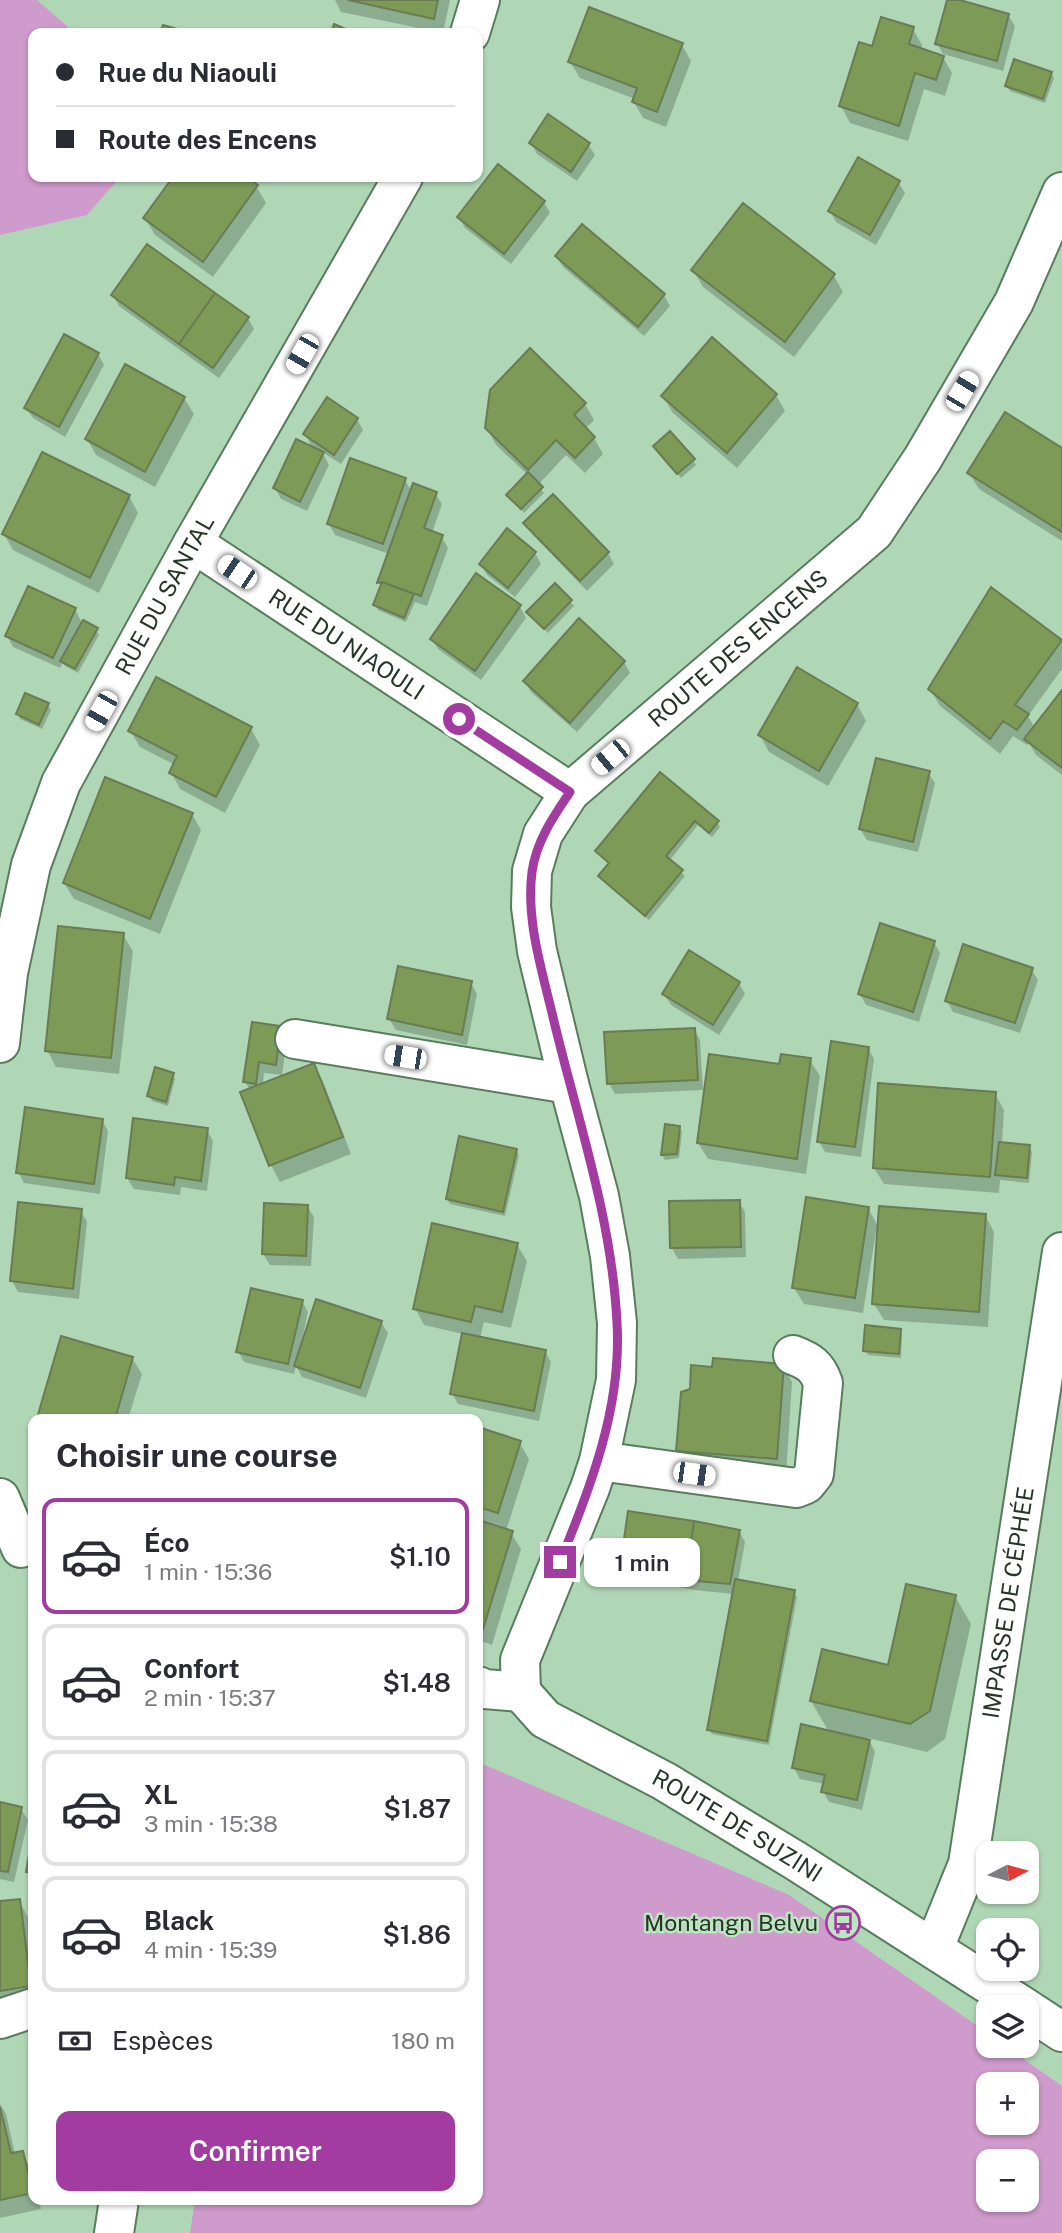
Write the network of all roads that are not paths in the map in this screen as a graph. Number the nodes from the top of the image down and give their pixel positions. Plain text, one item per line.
1 (480, 0) edge
2 (472, 28) edge
3 (400, 182) edge
4 (1062, 191) edge
5 (193, 543) junction
6 (570, 792) junction
7 (295, 1039) dead end
8 (0, 1043) edge
9 (569, 1084) junction
10 (1062, 1252) edge
11 (793, 1355) dead end
12 (599, 1461) junction
13 (0, 1498) edge
14 (18, 1556) edge
15 (483, 1688) edge
16 (521, 1692) junction
17 (934, 1948) junction
18 (1006, 1995) edge
19 (28, 2010) edge
20 (1039, 2017) edge
21 (0, 2019) edge
22 (1062, 2032) edge
23 (118, 2205) edge
24 (114, 2233) edge

1 - 2 street
3 - 5 street, RUE DU SANTAL
4 - 6 street, ROUTE DES ENCENS
5 - 6 street, RUE DU NIAOULI
5 - 8 street, RUE DU SANTAL
6 - 9 street, ROUTE DES ENCENS
7 - 9 street
9 - 12 street, ROUTE DES ENCENS
10 - 17 street, IMPASSE DE CÉPHÉE
11 - 12 street
12 - 16 street, ROUTE DES ENCENS
13 - 14 street
15 - 16 street
16 - 17 street, ROUTE DE SUZINI
17 - 18 street, ROUTE DE SUZINI
19 - 21 street
20 - 22 street, ROUTE DE SUZINI
23 - 24 street

